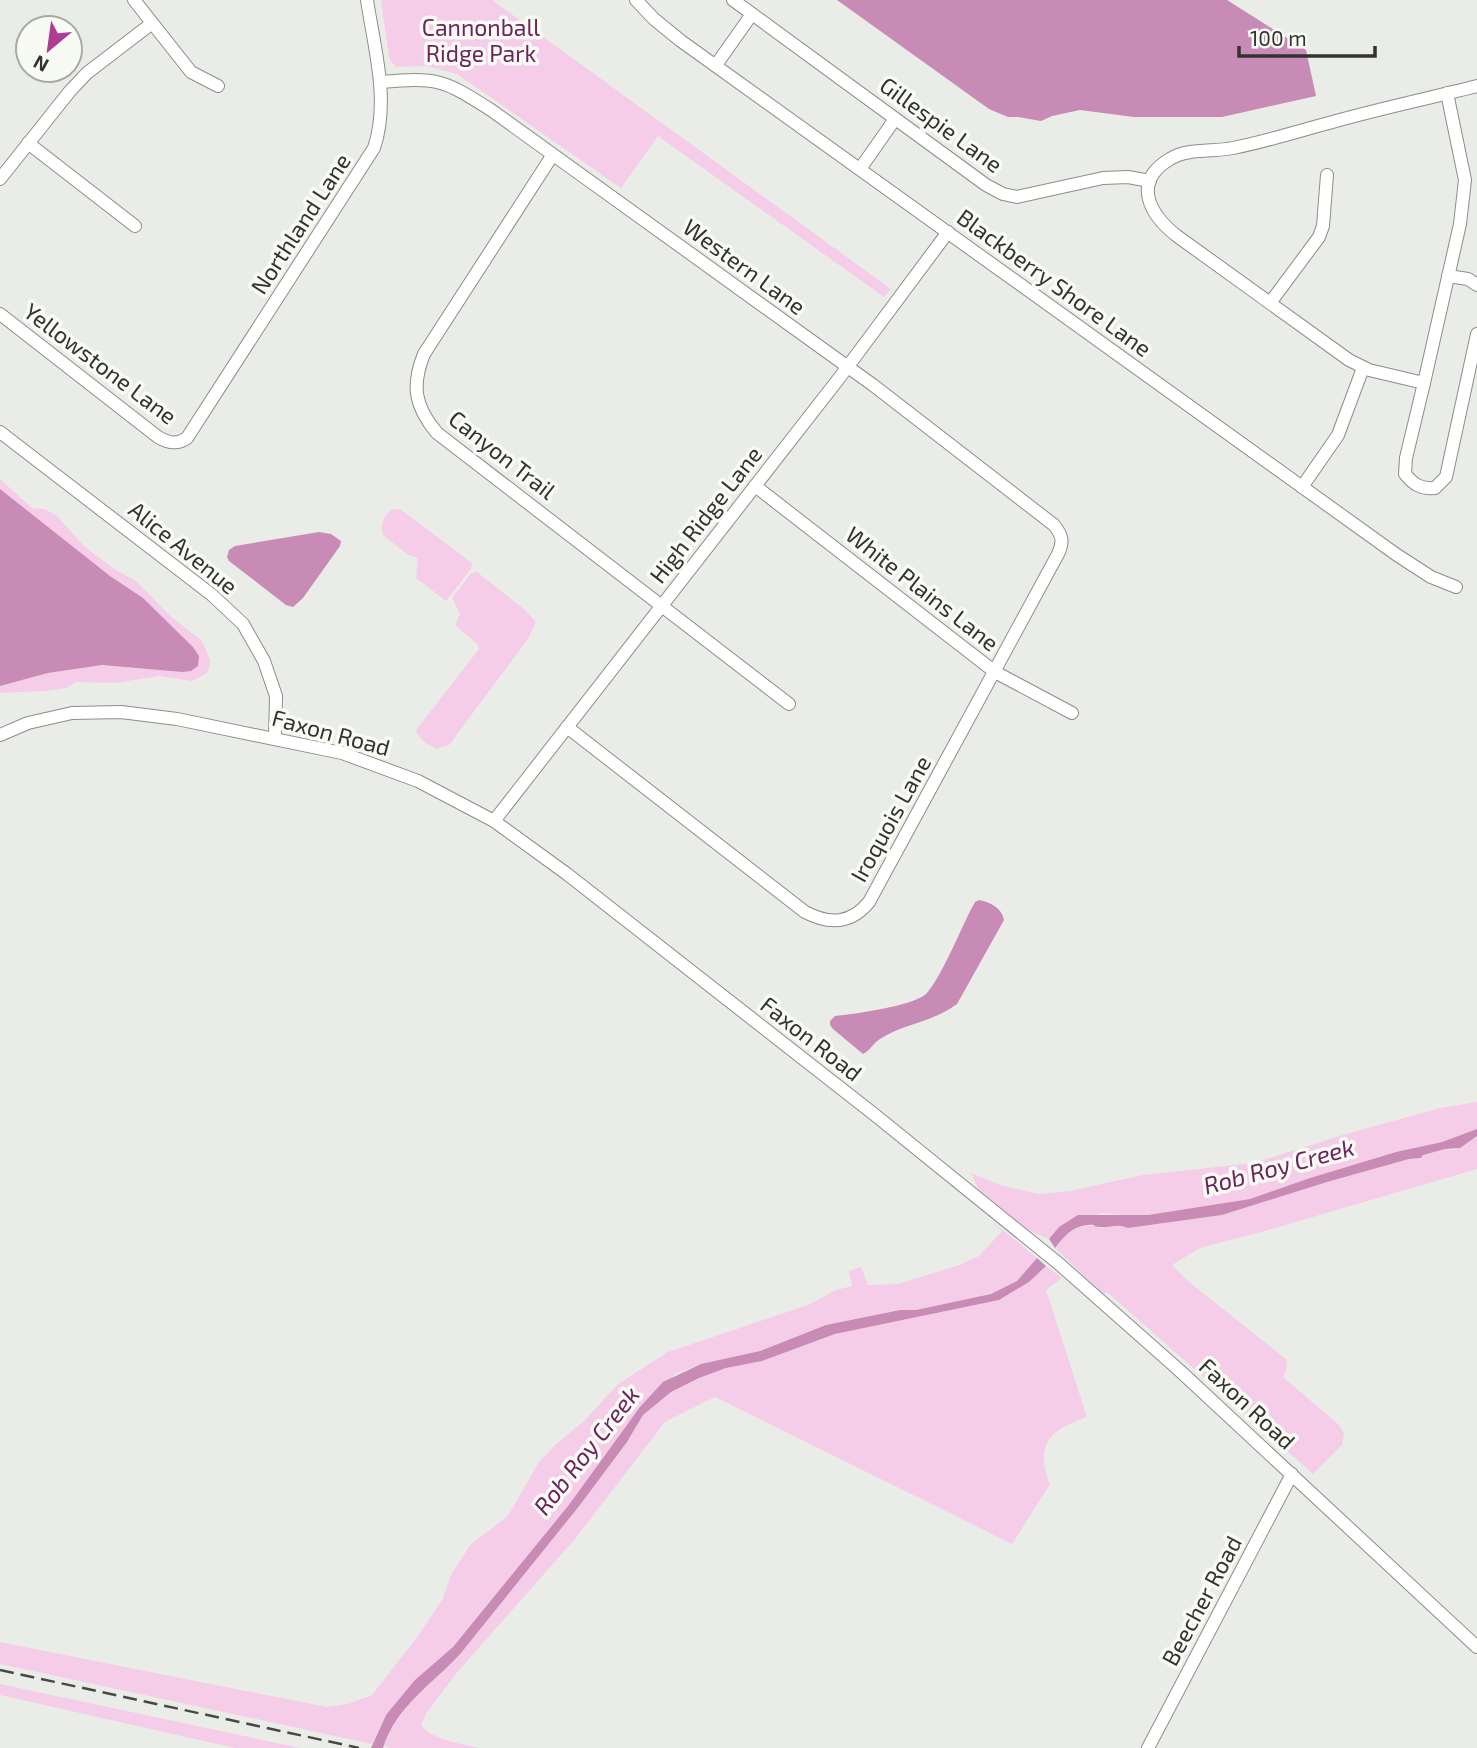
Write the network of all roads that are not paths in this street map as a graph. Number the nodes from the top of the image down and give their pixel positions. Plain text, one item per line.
1 (134, 0) edge
2 (367, 0) edge
3 (636, 0) edge
4 (733, 0) edge
5 (752, 14) junction
6 (151, 24) junction
7 (716, 65) junction
8 (380, 82) junction
9 (218, 86) dead end
10 (1477, 86) edge
11 (1447, 93) junction
12 (895, 119) junction
13 (28, 144) junction
14 (552, 156) junction
15 (860, 169) junction
16 (1327, 175) dead end
17 (0, 179) edge
18 (1150, 181) junction
19 (135, 226) dead end
20 (948, 232) junction
21 (1448, 276) junction
22 (1477, 285) edge
23 (1270, 303) junction
24 (0, 314) edge
25 (1477, 334) edge
26 (848, 367) junction
27 (1363, 368) junction
28 (1424, 383) junction
29 (0, 432) edge
30 (177, 443) joint
31 (755, 486) junction
32 (1302, 487) junction
33 (1062, 537) joint
34 (1456, 587) dead end
35 (662, 607) junction
36 (995, 672) junction
37 (789, 704) dead end
38 (1072, 713) dead end
39 (567, 727) junction
40 (0, 735) edge
41 (275, 738) junction
42 (494, 821) junction
43 (1293, 1474) junction
44 (1477, 1647) edge
45 (1148, 1748) edge

1 - 6 street
2 - 8 street, Northland Lane
3 - 7 street, Blackberry Shore Lane
4 - 5 street, Gillespie Lane
5 - 7 street
5 - 12 street, Gillespie Lane
6 - 9 street
6 - 13 street
7 - 15 street, Blackberry Shore Lane
8 - 14 street, Western Lane
8 - 30 street, Northland Lane
10 - 11 street
11 - 18 street
11 - 21 street
12 - 15 street
12 - 18 street, Gillespie Lane
13 - 17 street
13 - 19 street
14 - 26 street, Western Lane
14 - 35 street, Canyon Trail
15 - 20 street, Blackberry Shore Lane
16 - 23 street
18 - 23 street
20 - 26 street, High Ridge Lane
20 - 32 street, Blackberry Shore Lane
21 - 22 street
21 - 28 street
23 - 27 street
24 - 30 street, Yellowstone Lane
25 - 28 street
26 - 31 street, High Ridge Lane
26 - 33 street, Western Lane
27 - 28 street
27 - 32 street
29 - 41 street, Alice Avenue
31 - 35 street, High Ridge Lane
31 - 36 street, White Plains Lane
32 - 34 street, Blackberry Shore Lane
33 - 36 street, Iroquois Lane
35 - 37 street, Canyon Trail
35 - 39 street, High Ridge Lane
36 - 38 street, White Plains Lane
36 - 39 street, Iroquois Lane
39 - 42 street, High Ridge Lane
40 - 41 street, Faxon Road
41 - 42 street, Faxon Road
42 - 43 street, Faxon Road
43 - 44 street, Faxon Road
43 - 45 street, Beecher Road

